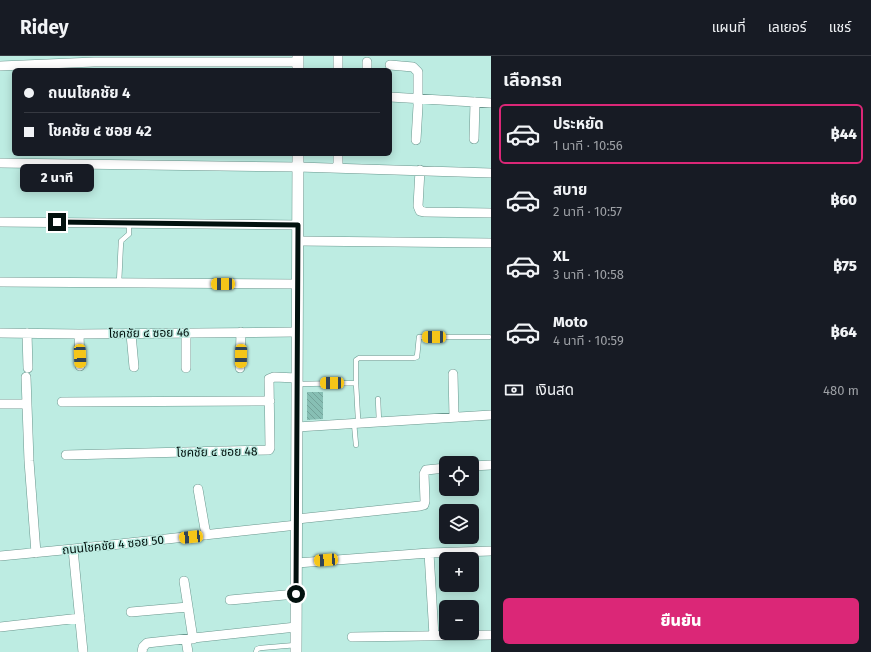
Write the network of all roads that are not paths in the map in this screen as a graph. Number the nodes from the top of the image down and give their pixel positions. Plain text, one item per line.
1 (338, 56) edge
2 (298, 63) edge
3 (390, 65) dead end
4 (0, 66) edge
5 (191, 66) edge
6 (26, 67) edge
7 (338, 68) edge
8 (392, 97) edge
9 (417, 99) junction
10 (475, 102) junction
11 (491, 103) edge
12 (416, 140) dead end
13 (474, 140) dead end
14 (298, 156) edge
15 (338, 156) edge
16 (0, 163) edge
17 (298, 167) junction
18 (338, 168) junction
19 (420, 170) junction
20 (491, 173) edge
21 (491, 213) edge
22 (0, 222) edge
23 (129, 223) junction
24 (298, 225) junction
25 (298, 241) junction
26 (491, 243) edge
27 (0, 282) edge
28 (119, 283) junction
29 (298, 284) junction
30 (241, 332) junction
31 (297, 332) junction
32 (0, 333) edge
33 (27, 333) junction
34 (186, 333) junction
35 (79, 334) junction
36 (131, 334) junction
37 (489, 337) dead end
38 (80, 366) dead end
39 (134, 367) dead end
40 (186, 368) dead end
41 (240, 368) dead end
42 (453, 374) dead end
43 (297, 381) junction
44 (356, 383) junction
45 (378, 399) dead end
46 (270, 401) junction
47 (62, 402) dead end
48 (0, 404) edge
49 (27, 404) junction
50 (491, 415) edge
51 (454, 417) junction
52 (356, 421) junction
53 (379, 422) junction
54 (297, 426) junction
55 (356, 445) dead end
56 (66, 455) dead end
57 (491, 465) edge
58 (479, 466) edge
59 (439, 469) edge
60 (198, 489) dead end
61 (297, 522) junction
62 (206, 535) junction
63 (73, 549) junction
64 (491, 551) edge
65 (36, 553) junction
66 (429, 553) junction
67 (0, 556) edge
68 (297, 562) junction
69 (184, 580) dead end
70 (296, 594) junction
71 (230, 600) dead end
72 (188, 607) junction
73 (131, 612) dead end
74 (80, 618) junction
75 (0, 627) edge
76 (296, 628) junction
77 (491, 635) edge
78 (434, 636) junction
79 (352, 637) dead end
80 (190, 639) junction
81 (296, 649) edge
82 (83, 652) edge
83 (142, 652) edge
84 (188, 652) edge
85 (256, 652) edge

1 - 7 street
2 - 5 street
3 - 9 street
4 - 6 street
5 - 6 street
8 - 9 street
9 - 10 street
9 - 12 street
10 - 11 street
10 - 13 street
14 - 17 street
15 - 18 street
16 - 17 street
17 - 18 street
17 - 24 street
18 - 19 street
19 - 20 street
19 - 21 street
22 - 23 street
23 - 24 street
23 - 28 lane
24 - 25 street
25 - 26 street
25 - 29 street
27 - 28 street
28 - 29 street
29 - 31 street
30 - 31 street, โชคชัย ๔ ซอย 46
30 - 34 street, โชคชัย ๔ ซอย 46
30 - 41 street
31 - 43 street
32 - 33 street, โชคชัย ๔ ซอย 46
33 - 35 street, โชคชัย ๔ ซอย 46
33 - 49 street
34 - 36 street, โชคชัย ๔ ซอย 46
34 - 40 street
35 - 36 street, โชคชัย ๔ ซอย 46
35 - 38 street
36 - 39 street
37 - 44 lane
42 - 51 street
43 - 44 lane
43 - 46 street, โชคชัย ๔ ซอย 48
43 - 54 street
44 - 52 lane
45 - 53 lane
46 - 47 street
46 - 56 street, โชคชัย ๔ ซอย 48
48 - 49 street
49 - 65 street
50 - 51 street
51 - 53 street
52 - 53 street
52 - 54 street
52 - 55 lane
54 - 61 street
57 - 58 street
59 - 61 street, ถนนโชคชัย 4 ซอย 50
60 - 62 street
61 - 62 street, ถนนโชคชัย 4 ซอย 50
61 - 68 street
62 - 63 street, ถนนโชคชัย 4 ซอย 50
63 - 65 street, ถนนโชคชัย 4 ซอย 50
63 - 74 street
64 - 66 street
65 - 67 street, ถนนโชคชัย 4 ซอย 50
66 - 68 street
66 - 78 street
68 - 70 street
69 - 72 street
70 - 71 street
70 - 76 street
72 - 73 street
72 - 80 street
74 - 75 street
74 - 82 street
76 - 80 street
76 - 81 street
77 - 78 street
78 - 79 street
80 - 83 street
80 - 84 street
81 - 85 lane

